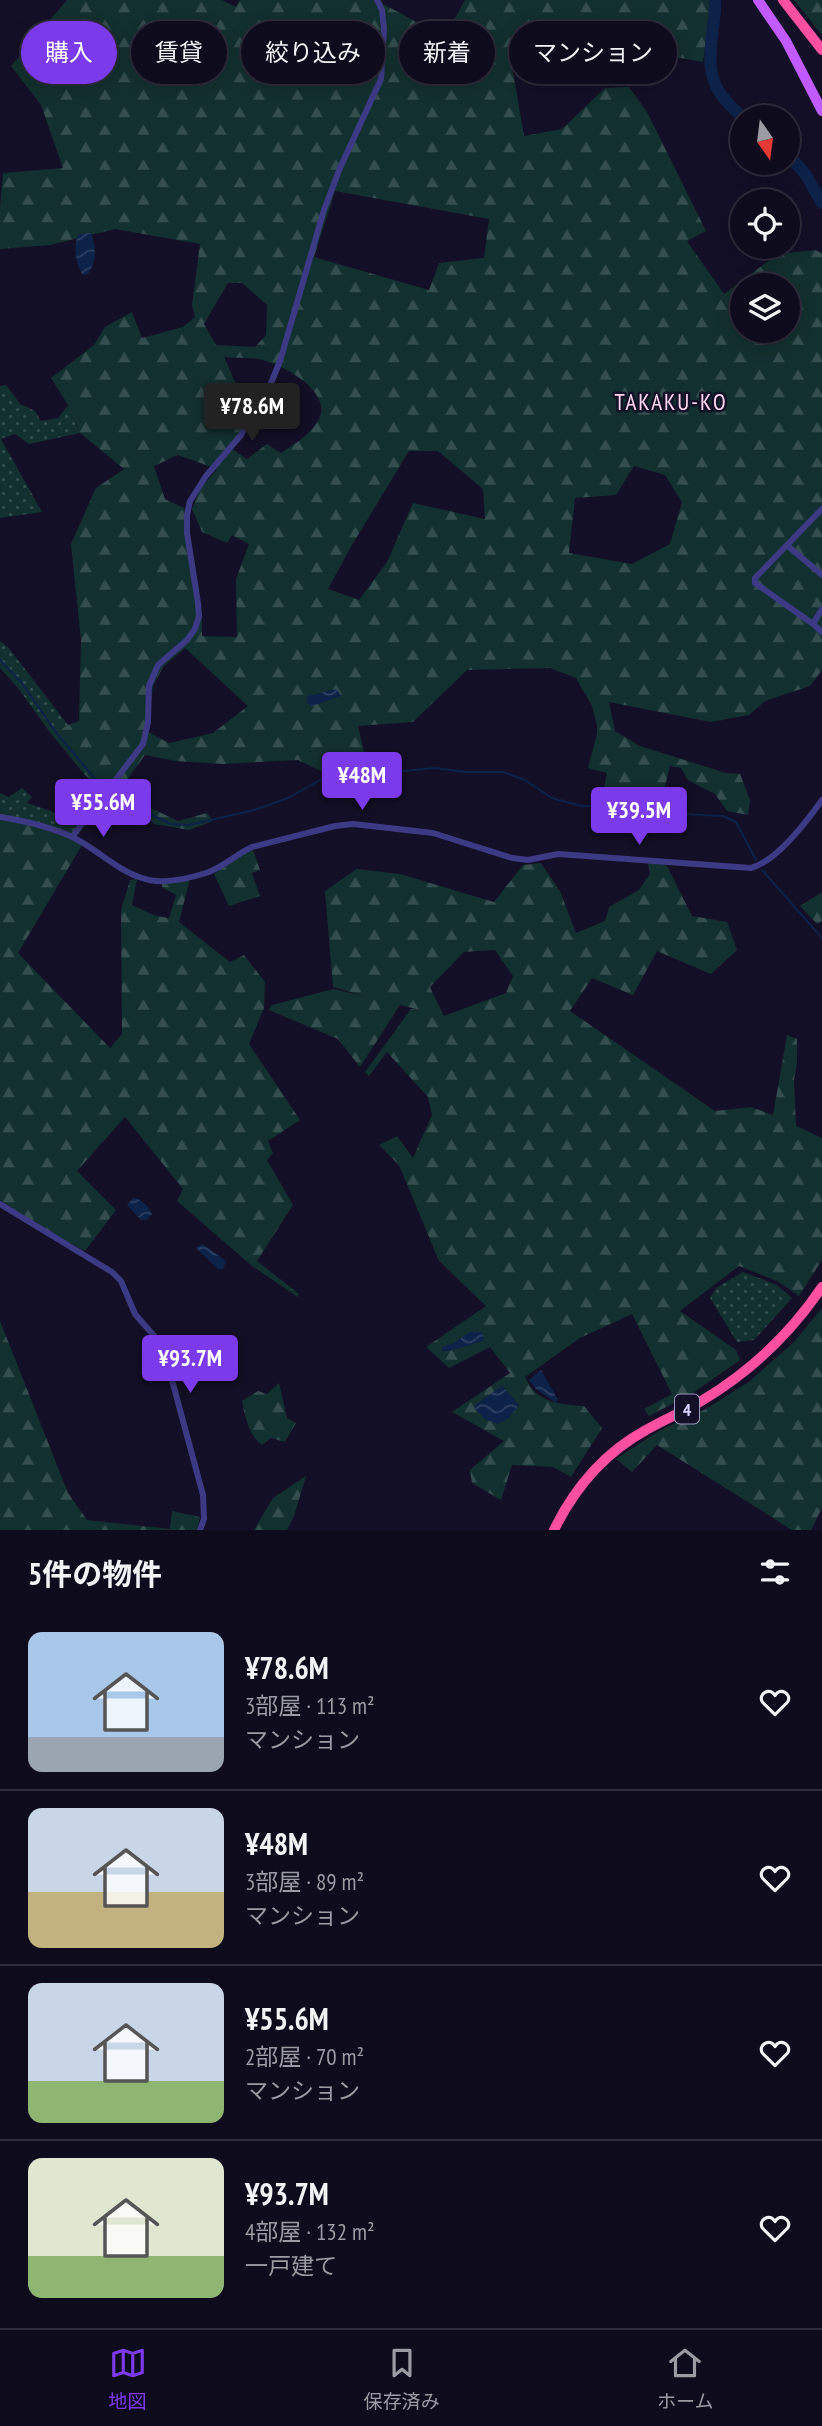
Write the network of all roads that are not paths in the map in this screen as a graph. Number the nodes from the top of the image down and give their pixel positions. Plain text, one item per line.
1 (377, 0) edge
2 (758, 0) edge
3 (782, 0) edge
4 (822, 49) edge
5 (822, 111) edge
6 (822, 509) edge
7 (788, 546) junction
8 (822, 575) edge
9 (822, 608) edge
10 (813, 624) junction
11 (822, 632) edge
12 (822, 800) edge
13 (0, 817) edge
14 (72, 837) junction
15 (0, 1204) edge
16 (822, 1287) edge
17 (200, 1530) edge
18 (554, 1530) edge

1 - 14 street
2 - 5 main road
3 - 4 highway
6 - 7 street
7 - 8 street
7 - 10 street
9 - 10 street
10 - 11 street
12 - 14 street
13 - 14 street
15 - 17 street
16 - 18 highway, 4

